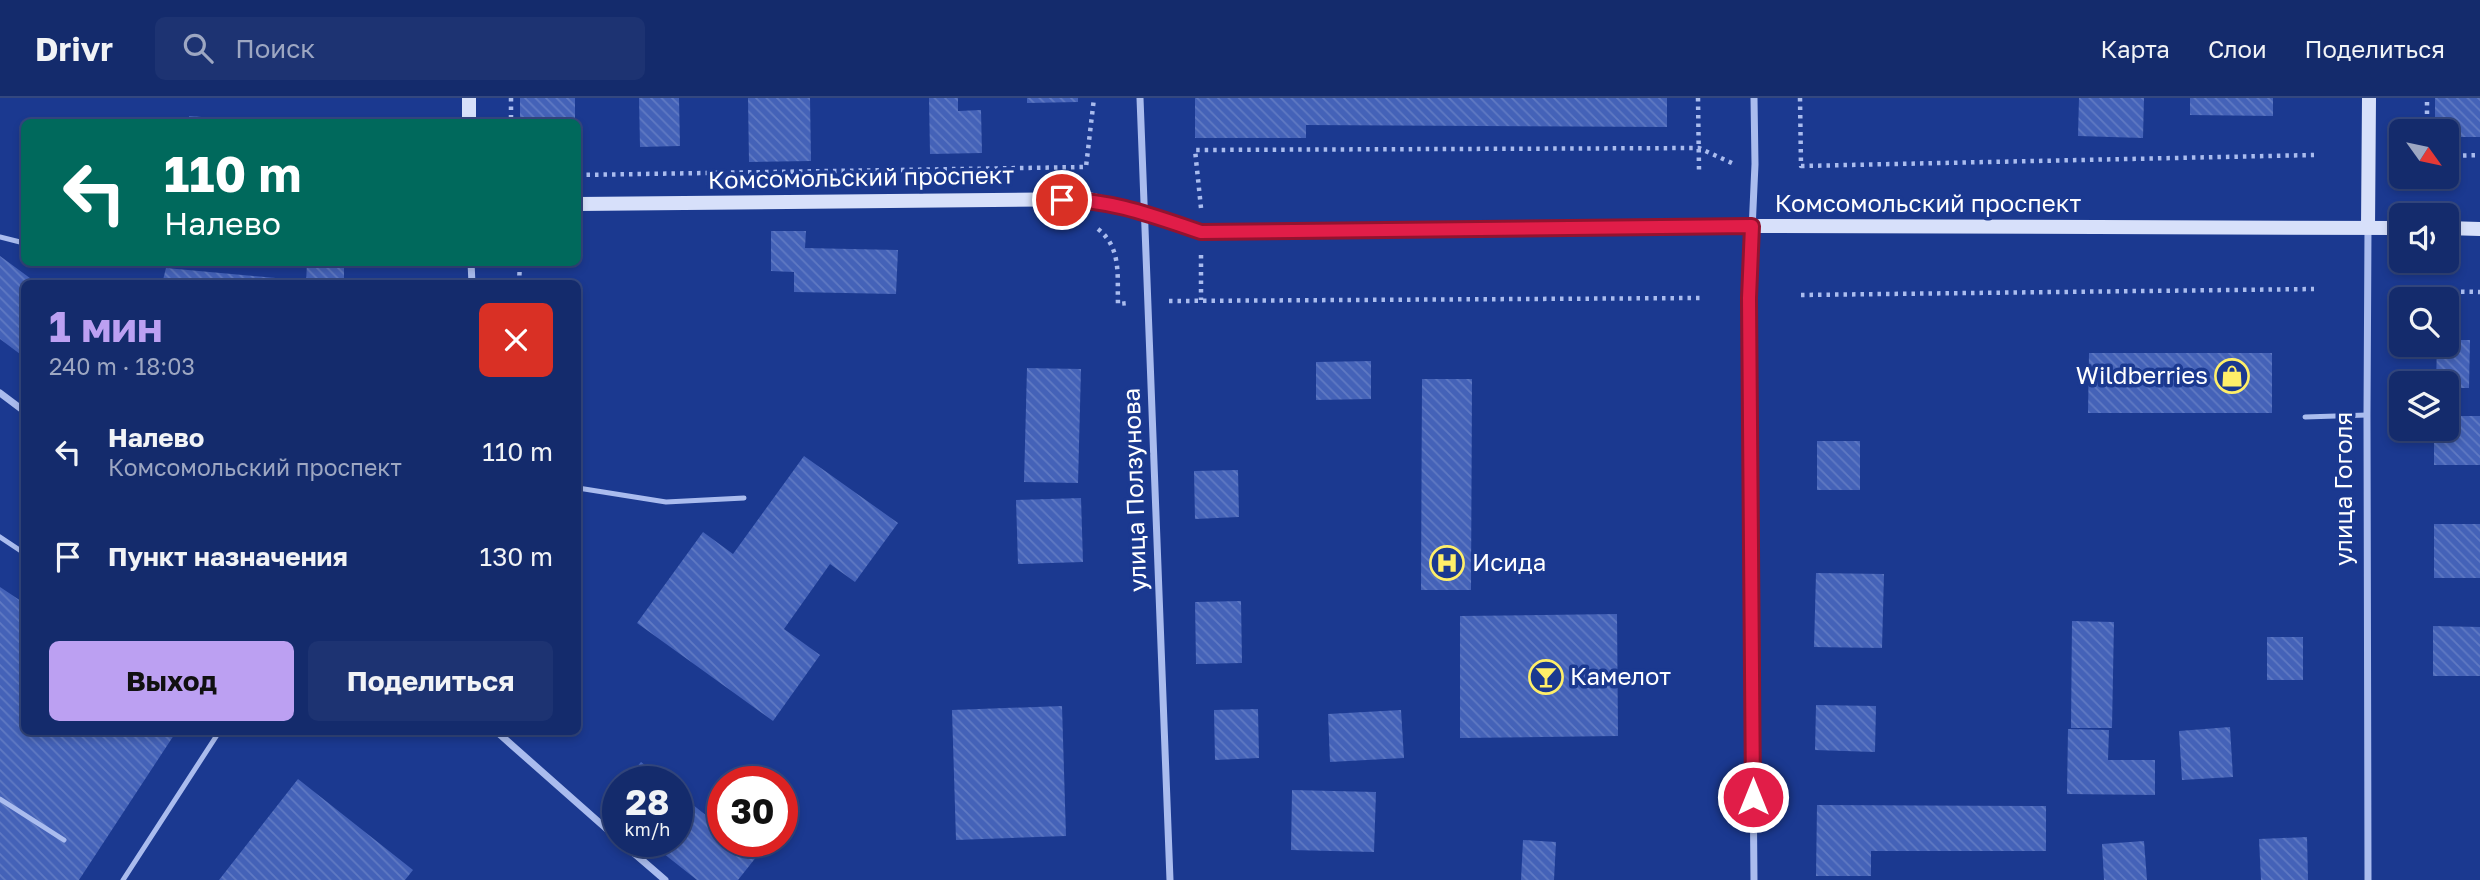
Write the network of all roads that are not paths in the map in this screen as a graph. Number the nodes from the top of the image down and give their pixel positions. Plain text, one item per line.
1 (469, 98) edge
2 (1140, 98) edge
3 (1754, 98) edge
4 (2369, 98) edge
5 (469, 119) edge
6 (581, 204) edge
7 (1143, 212) junction
8 (1752, 226) junction
9 (2368, 228) junction
10 (2389, 228) edge
11 (2459, 228) edge
12 (2480, 229) edge
13 (0, 237) edge
14 (21, 242) edge
15 (0, 393) edge
16 (21, 409) edge
17 (2367, 415) junction
18 (2305, 417) dead end
19 (581, 488) edge
20 (744, 498) dead end
21 (0, 537) edge
22 (21, 551) edge
23 (217, 735) edge
24 (499, 735) edge
25 (0, 799) edge
26 (602, 824) edge
27 (64, 841) dead end
28 (639, 857) edge
29 (123, 880) edge
30 (665, 880) edge
31 (1170, 880) edge
32 (1754, 880) edge
33 (2368, 880) edge

1 - 5 street
2 - 7 street, улица Ползунова
3 - 8 street
4 - 9 street, улица Гоголя
6 - 7 street, Комсомольский проспект
7 - 8 street, Комсомольский проспект
7 - 31 street, улица Ползунова
8 - 9 street, Комсомольский проспект
8 - 32 street
9 - 10 street, Комсомольский проспект
9 - 17 street, улица Гоголя
11 - 12 street
13 - 14 lane
15 - 16 street
17 - 18 lane
17 - 33 street, улица Гоголя
19 - 20 lane
21 - 22 lane
23 - 29 lane
24 - 26 street
25 - 27 lane
28 - 30 street

